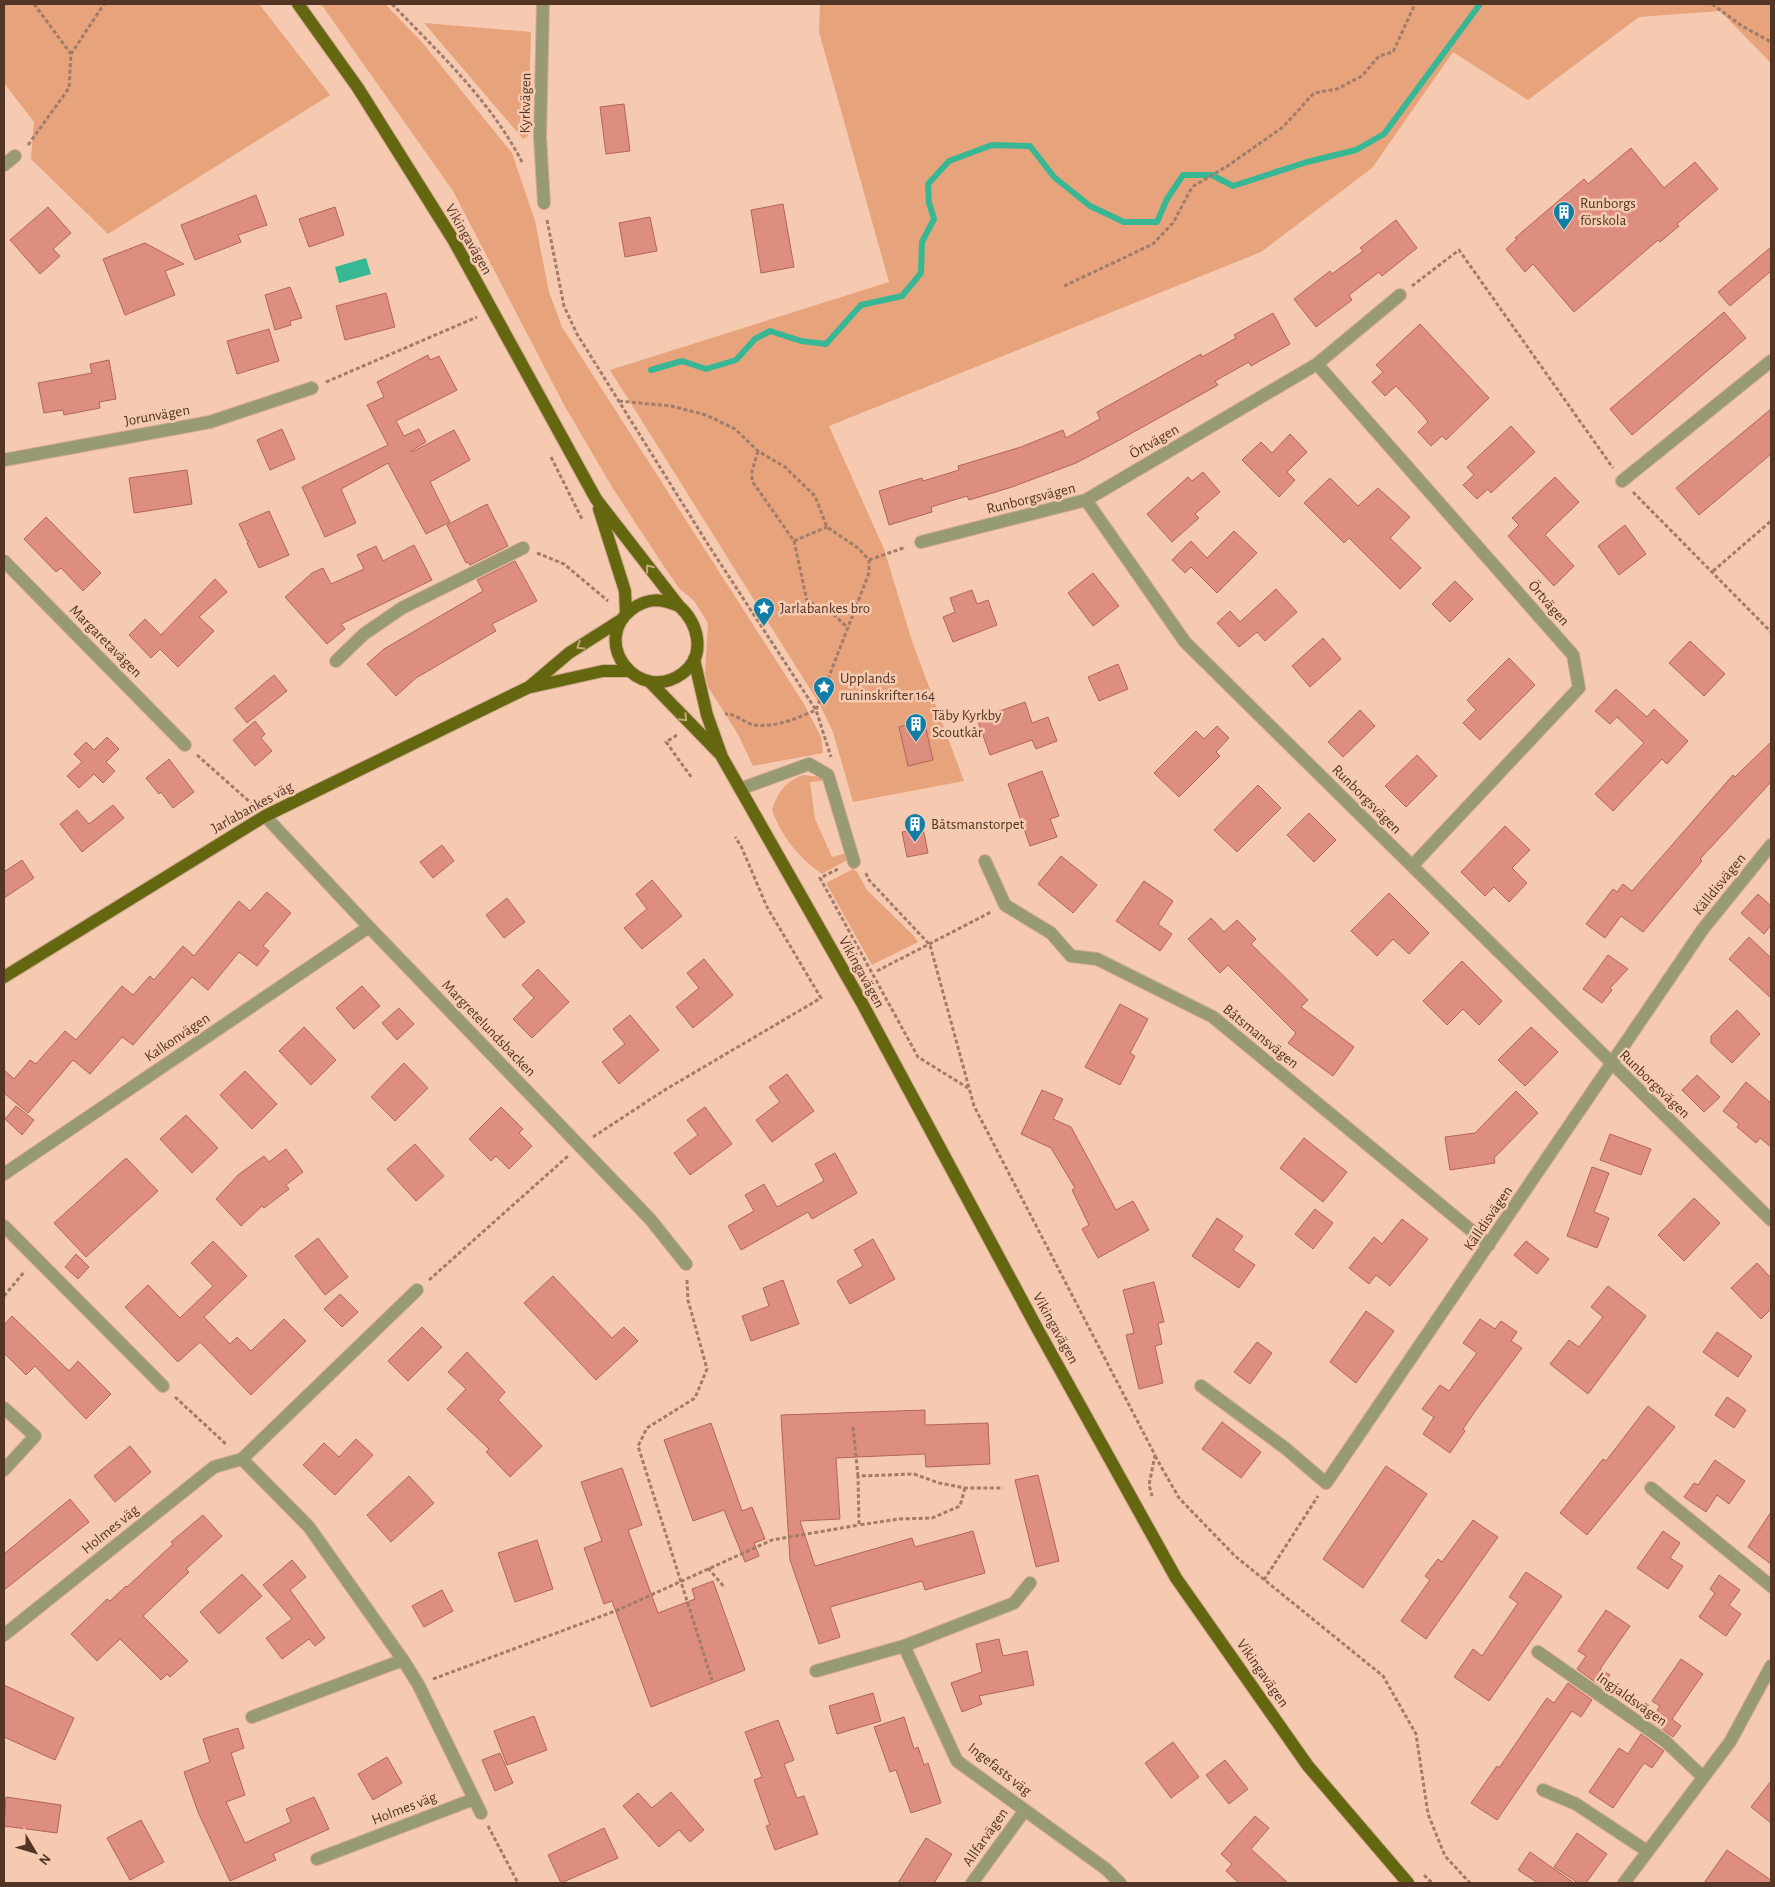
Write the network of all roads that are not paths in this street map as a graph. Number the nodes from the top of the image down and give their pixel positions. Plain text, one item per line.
1 (298, 4) edge
2 (543, 4) edge
3 (15, 156) road end
4 (4, 166) edge
5 (544, 203) road end
6 (1400, 295) road end
7 (1771, 362) edge
8 (1316, 364) junction
9 (312, 388) dead end
10 (4, 460) edge
11 (1622, 481) road end
12 (596, 499) junction
13 (1086, 500) junction
14 (921, 542) road end
15 (523, 548) road end
16 (4, 561) edge
17 (679, 606) junction
18 (624, 617) junction
19 (694, 659) junction
20 (336, 661) dead end
21 (628, 671) junction
22 (650, 682) junction
23 (529, 688) junction
24 (185, 745) road end
25 (722, 756) junction
26 (740, 789) junction
27 (265, 816) junction
28 (1771, 845) edge
29 (857, 860) road end
30 (985, 861) dead end
31 (1412, 866) junction
32 (369, 927) junction
33 (4, 977) edge
34 (1612, 1064) junction
35 (4, 1174) edge
36 (1771, 1220) edge
37 (4, 1226) edge
38 (1489, 1245) junction
39 (686, 1264) road end
40 (417, 1290) road end
41 (164, 1386) road end
42 (1201, 1386) dead end
43 (4, 1408) edge
44 (242, 1459) junction
45 (4, 1470) edge
46 (1651, 1488) dead end
47 (1030, 1583) dead end
48 (1771, 1586) edge
49 (4, 1635) edge
50 (904, 1646) junction
51 (1538, 1652) dead end
52 (403, 1660) junction
53 (1771, 1666) edge
54 (816, 1671) dead end
55 (252, 1717) dead end
56 (1703, 1777) junction
57 (1543, 1790) dead end
58 (474, 1799) junction
59 (1025, 1810) junction
60 (481, 1813) road end
61 (1647, 1851) junction
62 (317, 1859) dead end
63 (972, 1883) edge
64 (1120, 1883) edge
65 (1408, 1883) edge
66 (1624, 1883) edge

1 - 12 main road, Vikingavägen
2 - 5 street, Kyrkvägen
3 - 4 street
6 - 8 street, Örtvägen
7 - 11 street
8 - 13 street, Örtvägen
8 - 31 street, Örtvägen
9 - 10 street, Jorunvägen
17 -> 12 main road, Vikingavägen
12 - 18 main road, Vikingavägen
13 - 14 street, Runborgsvägen
13 - 31 street, Runborgsvägen
15 - 20 street
16 - 24 street, Margaretavägen
17 - 18 main road
17 - 19 main road, Vikingavägen
18 - 21 main road, Vikingavägen
18 -> 23 main road, Jarlabankes väg
19 - 22 main road
19 - 25 main road, Vikingavägen
21 - 22 main road, Vikingavägen
21 - 23 main road, Jarlabankes väg
22 -> 25 main road, Vikingavägen
23 - 27 main road, Jarlabankes väg
25 - 26 main road, Vikingavägen
26 - 29 street
26 - 65 main road, Vikingavägen
27 - 32 street, Margretelundsbacken
27 - 33 main road, Jarlabankes väg
28 - 34 street, Källdisvägen
30 - 38 street, Båtsmansvägen
31 - 34 street, Runborgsvägen
32 - 35 street, Kalkonvägen
32 - 39 street, Margretelundsbacken
34 - 36 street, Runborgsvägen
34 - 38 street, Källdisvägen
37 - 41 street
38 - 42 street, Källdisvägen
40 - 44 street, Holmes väg
43 - 45 street
44 - 49 street, Holmes väg
44 - 52 street
46 - 48 street
47 - 50 street
50 - 54 street
50 - 59 street, Ingefasts väg
51 - 56 street, Ingjaldsvägen
52 - 55 street
52 - 58 street
53 - 56 street
56 - 61 street
57 - 61 street
58 - 60 street
58 - 62 street, Holmes väg
59 - 63 street, Allfarvägen
59 - 64 street, Ingefasts väg
61 - 66 street

